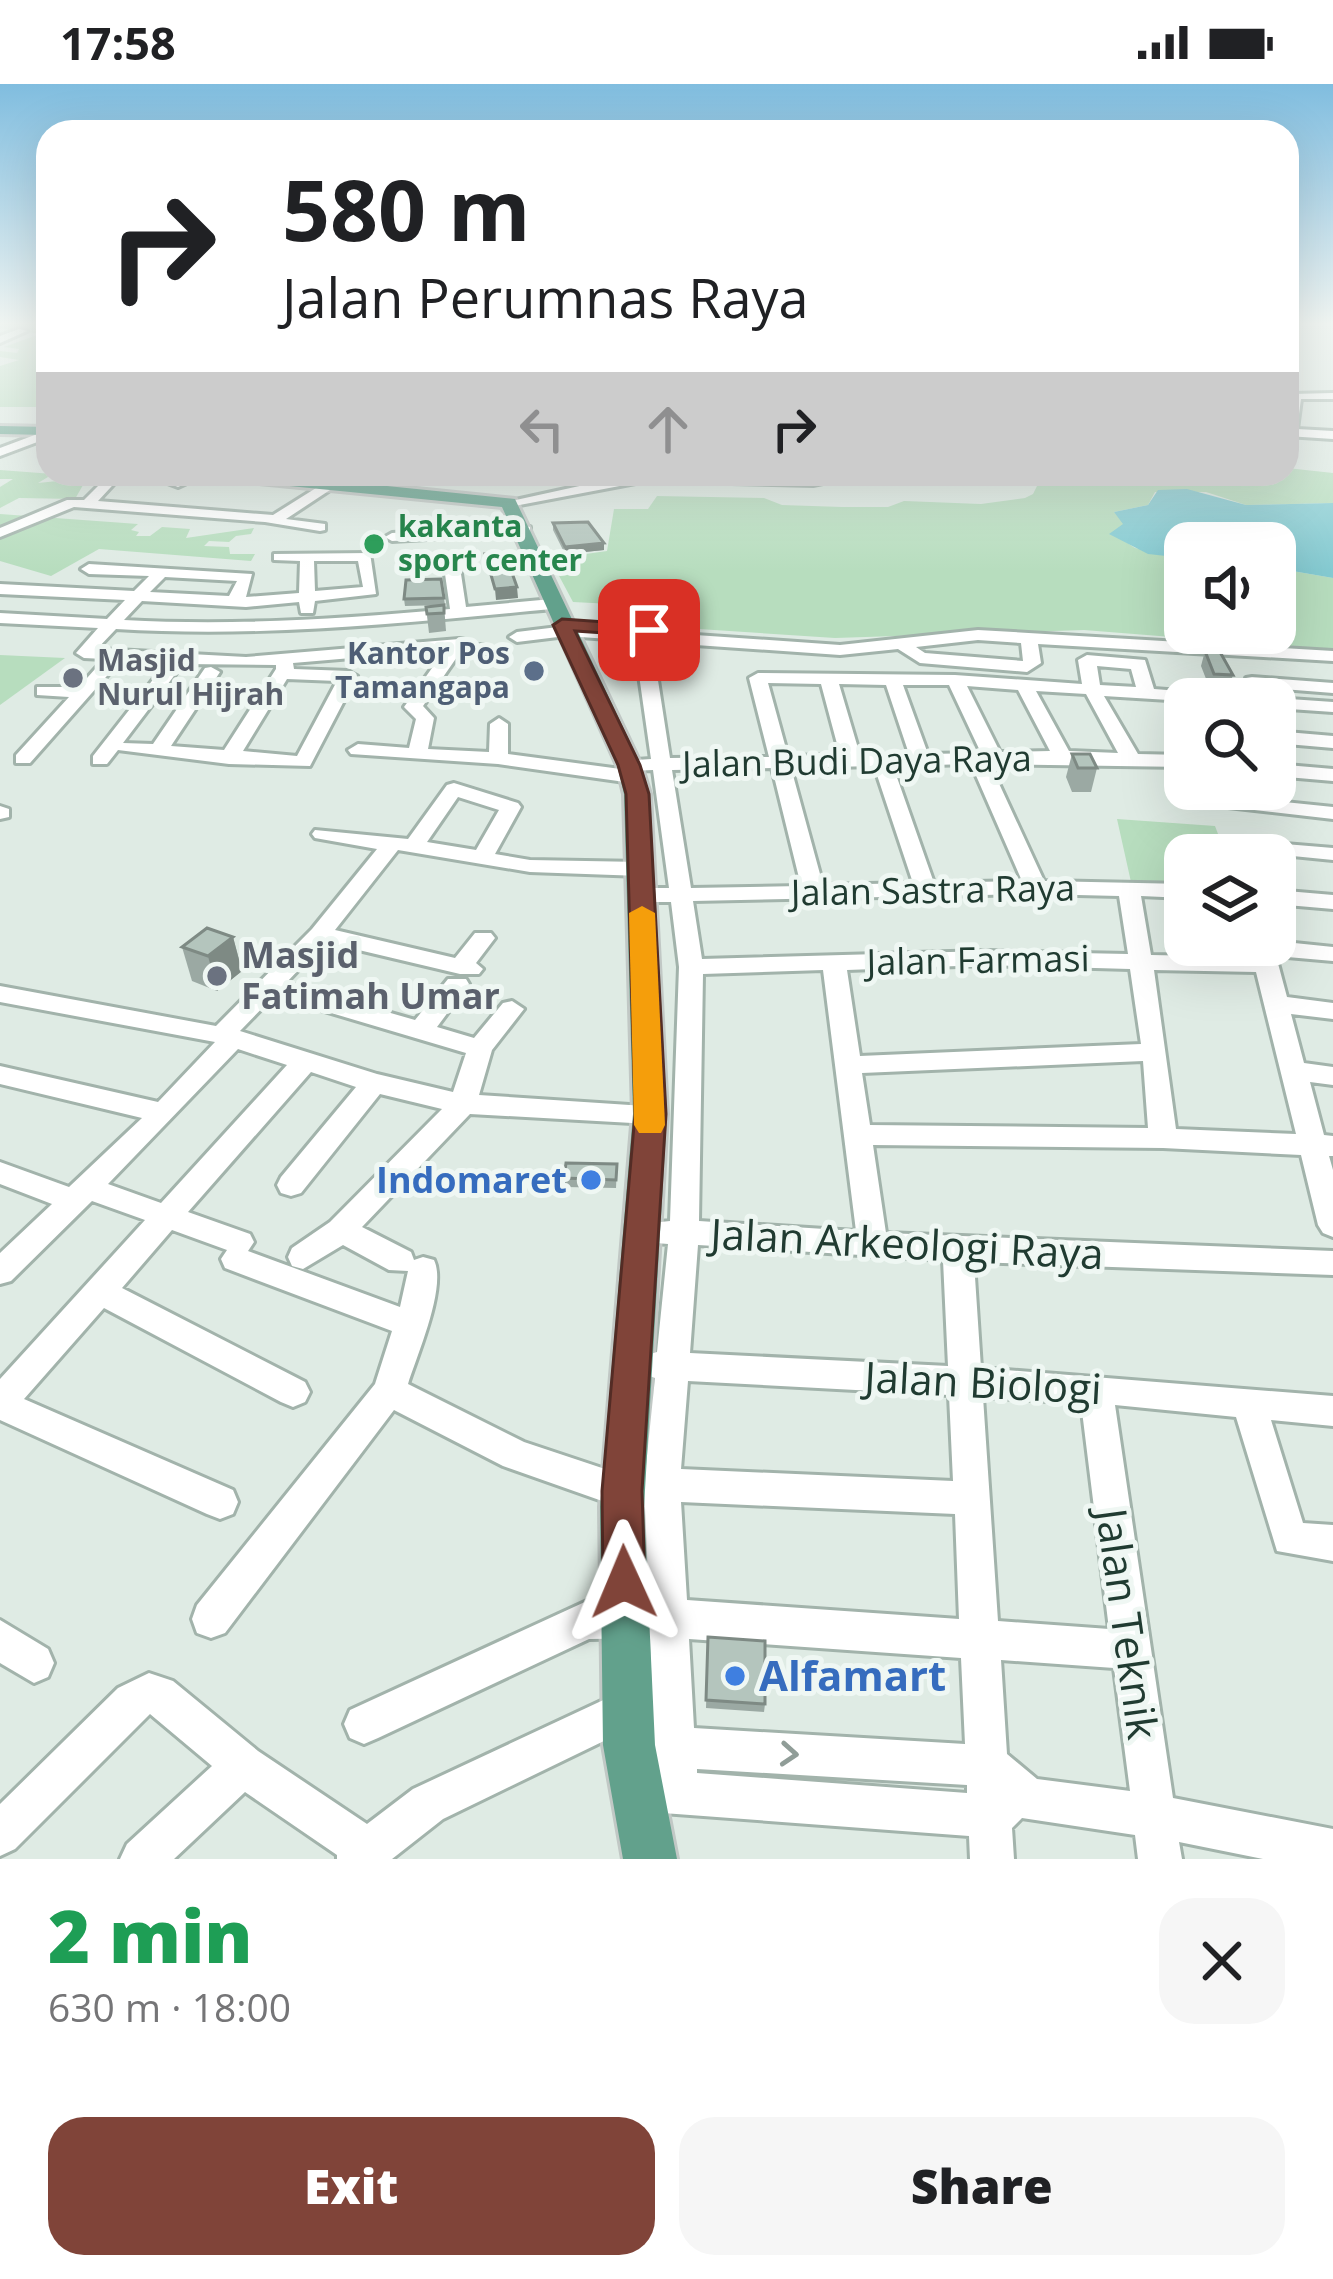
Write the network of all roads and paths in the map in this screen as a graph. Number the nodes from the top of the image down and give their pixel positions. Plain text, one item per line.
1 (1299, 428) edge
2 (1333, 430) edge
3 (2, 431) edge
4 (36, 432) edge
5 (36, 438) edge
6 (0, 452) edge
7 (105, 486) edge
8 (329, 486) joint
9 (586, 486) edge
10 (173, 493) dead end
11 (509, 502) junction
12 (87, 504) junction
13 (143, 506) junction
14 (117, 521) dead end
15 (274, 525) junction
16 (320, 527) dead end
17 (525, 530) junction
18 (0, 532) edge
19 (392, 537) dead end
20 (279, 557) dead end
21 (307, 557) junction
22 (88, 569) dead end
23 (160, 572) junction
24 (453, 574) dead end
25 (21, 578) dead end
26 (2, 589) edge
27 (137, 597) junction
28 (306, 598) junction
29 (235, 601) junction
30 (459, 614) junction
31 (0, 618) edge
32 (560, 620) junction
33 (109, 625) junction
34 (308, 627) junction
35 (198, 629) junction
36 (1029, 637) junction
37 (518, 638) dead end
38 (902, 643) junction
39 (459, 644) dead end
40 (1164, 645) edge
41 (484, 650) dead end
42 (1296, 654) edge
43 (1333, 656) edge
44 (307, 658) junction
45 (112, 659) junction
46 (646, 661) dead end
47 (176, 663) junction
48 (284, 666) junction
49 (211, 672) junction
50 (892, 677) junction
51 (828, 678) junction
52 (955, 680) junction
53 (1024, 685) junction
54 (1333, 688) edge
55 (1092, 689) junction
56 (43, 691) dead end
57 (1296, 691) edge
58 (82, 692) junction
59 (1146, 693) junction
60 (1164, 695) edge
61 (1296, 700) edge
62 (1333, 707) edge
63 (499, 724) dead end
64 (1296, 738) edge
65 (1333, 742) edge
66 (126, 748) dead end
67 (159, 750) junction
68 (358, 750) dead end
69 (417, 754) junction
70 (1062, 757) junction
71 (1130, 757) junction
72 (229, 758) junction
73 (498, 758) junction
74 (986, 758) junction
75 (22, 759) dead end
76 (1164, 759) edge
77 (100, 760) dead end
78 (921, 760) junction
79 (852, 761) junction
80 (882, 761) junction
81 (777, 763) junction
82 (641, 768) junction
83 (1296, 772) edge
84 (1333, 775) edge
85 (1296, 807) edge
86 (1333, 813) edge
87 (322, 834) dead end
88 (415, 844) junction
89 (389, 845) junction
90 (1296, 852) edge
91 (1333, 854) edge
92 (483, 856) junction
93 (1036, 887) junction
94 (1129, 889) junction
95 (926, 890) junction
96 (1164, 890) edge
97 (813, 891) junction
98 (681, 895) junction
99 (642, 899) junction
100 (1296, 899) edge
101 (1333, 902) edge
102 (685, 931) junction
103 (320, 934) junction
104 (483, 938) dead end
105 (1296, 953) edge
106 (1333, 954) edge
107 (1164, 958) edge
108 (1139, 959) junction
109 (834, 963) junction
110 (1266, 966) edge
111 (691, 967) junction
112 (462, 973) junction
113 (268, 986) junction
114 (0, 994) edge
115 (1275, 1004) junction
116 (512, 1009) dead end
117 (1333, 1011) edge
118 (421, 1030) junction
119 (228, 1037) junction
120 (480, 1048) junction
121 (1155, 1052) junction
122 (305, 1062) junction
123 (851, 1065) junction
124 (1292, 1071) junction
125 (0, 1075) edge
126 (1333, 1076) edge
127 (374, 1083) junction
128 (463, 1104) junction
129 (164, 1112) junction
130 (650, 1114) junction
131 (861, 1135) junction
132 (1162, 1138) junction
133 (1322, 1145) edge
134 (0, 1173) edge
135 (291, 1185) dead end
136 (80, 1194) junction
137 (167, 1216) junction
138 (1333, 1224) edge
139 (341, 1230) junction
140 (683, 1232) junction
141 (644, 1233) junction
142 (873, 1245) junction
143 (958, 1250) junction
144 (303, 1257) dead end
145 (1333, 1264) edge
146 (0, 1272) edge
147 (98, 1290) junction
148 (411, 1324) junction
149 (633, 1362) junction
150 (671, 1366) junction
151 (965, 1382) junction
152 (1096, 1389) junction
153 (389, 1391) junction
154 (293, 1392) dead end
155 (0, 1403) edge
156 (1250, 1403) junction
157 (1333, 1411) edge
158 (662, 1485) junction
159 (622, 1491) junction
160 (970, 1498) junction
161 (220, 1502) dead end
162 (1333, 1543) edge
163 (667, 1618) junction
164 (211, 1619) dead end
165 (625, 1619) junction
166 (982, 1638) junction
167 (0, 1639) edge
168 (1133, 1650) junction
169 (34, 1663) dead end
170 (364, 1724) dead end
171 (628, 1727) junction
172 (673, 1747) junction
173 (243, 1766) junction
174 (989, 1766) junction
175 (657, 1792) junction
176 (1009, 1807) junction
177 (0, 1834) edge
178 (1157, 1838) edge
179 (1333, 1851) edge
180 (362, 1854) edge
181 (142, 1859) edge
182 (650, 1859) edge
183 (992, 1859) edge

1 - 2 street
3 - 4 main road
5 - 6 street
7 - 12 street
8 - 11 main road
8 - 15 street
9 - 11 street
10 - 13 street
11 - 17 main road
12 - 13 street
12 - 18 street
13 - 14 street
13 - 15 street
15 - 16 street
17 - 19 street
17 - 32 main road
20 - 21 street
21 - 28 street
21 - 28 street
22 - 23 street
23 - 27 street
23 - 29 street
24 - 30 street
25 - 26 street
26 - 27 street
27 - 29 street
27 - 33 street
28 - 29 street
28 - 34 street
30 - 32 street
30 - 34 street
31 - 33 street
32 - 37 street
32 - 38 street
32 - 82 main road
33 - 35 street
33 - 45 street
34 - 35 street
34 - 44 street
35 - 47 street
36 - 38 street
36 - 38 street
36 - 40 street
39 - 44 street
41 - 69 street
42 - 43 street
44 - 48 street
45 - 47 street
45 - 58 street
46 - 82 street
47 - 48 street
47 - 49 street
47 - 77 street
48 - 49 street
48 - 72 street
48 - 72 street
49 - 67 street
50 - 51 street
50 - 52 street
50 - 78 street
51 - 79 street
51 - 81 street
52 - 53 street
52 - 74 street
53 - 55 street
53 - 70 street
54 - 57 street
55 - 59 street
55 - 59 street
55 - 71 street
56 - 58 street
58 - 75 street
59 - 60 street
61 - 62 street
63 - 73 street
64 - 65 street
66 - 67 street
67 - 72 street
68 - 69 street
69 - 73 street
70 - 71 street, Jalan Budi Daya Raya
70 - 74 street, Jalan Budi Daya Raya
71 - 76 street, Jalan Budi Daya Raya
73 - 82 street
74 - 78 street, Jalan Budi Daya Raya
74 - 93 street
78 - 80 street, Jalan Budi Daya Raya
79 - 80 street, Jalan Budi Daya Raya
79 - 81 street, Jalan Budi Daya Raya
80 - 95 street
81 - 82 street, Jalan Budi Daya Raya
81 - 97 street
82 - 98 street, Jalan Budi Daya Raya
82 - 99 main road
83 - 84 street
85 - 86 street
87 - 89 street
88 - 89 street
88 - 92 street
88 - 92 street
89 - 103 street
90 - 91 street
92 - 99 street
93 - 94 street, Jalan Sastra Raya
93 - 95 street, Jalan Sastra Raya
94 - 96 street, Jalan Sastra Raya
94 - 108 street
95 - 97 street, Jalan Sastra Raya
97 - 98 street, Jalan Sastra Raya
98 - 99 street, Jalan Sastra Raya
98 - 102 street
99 - 102 street
99 - 130 main road
100 - 101 street
102 - 111 street
103 - 112 street
103 - 113 street
104 - 112 street
105 - 106 street, Jalan Farmasi
107 - 108 street, Jalan Farmasi
108 - 109 street, Jalan Farmasi
108 - 121 street
109 - 111 street, Jalan Farmasi
109 - 123 street
110 - 115 street
111 - 140 street
112 - 118 street
113 - 118 street
113 - 119 street
114 - 119 street
115 - 117 street
115 - 124 street
116 - 120 street
118 - 120 street
119 - 122 street
119 - 129 street
120 - 128 street
121 - 123 street
121 - 132 street
122 - 127 street
122 - 137 street
123 - 131 street
124 - 126 street
124 - 133 street
125 - 129 street
127 - 128 street
127 - 135 street
128 - 130 street
128 - 139 street
129 - 136 street
130 - 141 main road
131 - 132 street
131 - 142 street
132 - 133 street
133 - 138 street
134 - 136 street
136 - 137 street
136 - 146 street
137 - 147 street
137 - 148 street
139 - 144 street
139 - 148 street
140 - 141 street
140 - 142 street, Jalan Arkeologi Raya
140 - 150 street, Jalan Arkeologi Raya
141 - 149 main road
142 - 143 street, Jalan Arkeologi Raya
143 - 145 street, Jalan Arkeologi Raya
143 - 151 street
147 - 154 street
147 - 155 street
148 - 153 street
149 - 150 street, Jalan Biologi
149 - 159 main road
150 - 151 street, Jalan Biologi
150 - 158 street, Jalan Arkeologi Raya
151 - 152 street, Jalan Biologi
151 - 160 street
152 - 156 street, Jalan Biologi
152 - 168 street, Jalan Teknik
153 - 159 street
153 - 164 street
155 - 161 street
156 - 157 street, Jalan Biologi
156 - 162 street
158 - 160 street
158 - 163 street, Jalan Arkeologi Raya
159 - 165 main road
160 - 166 street
163 - 165 street
163 - 166 street
163 - 172 street, Jalan Arkeologi Raya
165 - 170 street
165 - 171 main road
166 - 168 street
166 - 174 street
167 - 169 street
168 - 178 street, Jalan Teknik
171 - 172 street
171 - 175 main road
171 - 180 street
172 -> 174 street
172 - 175 street, Jalan Arkeologi Raya
173 - 177 street
173 - 180 street
173 - 181 street
174 - 176 street
175 - 176 street
175 - 182 main road
176 - 178 street
176 - 183 street
178 - 179 street

